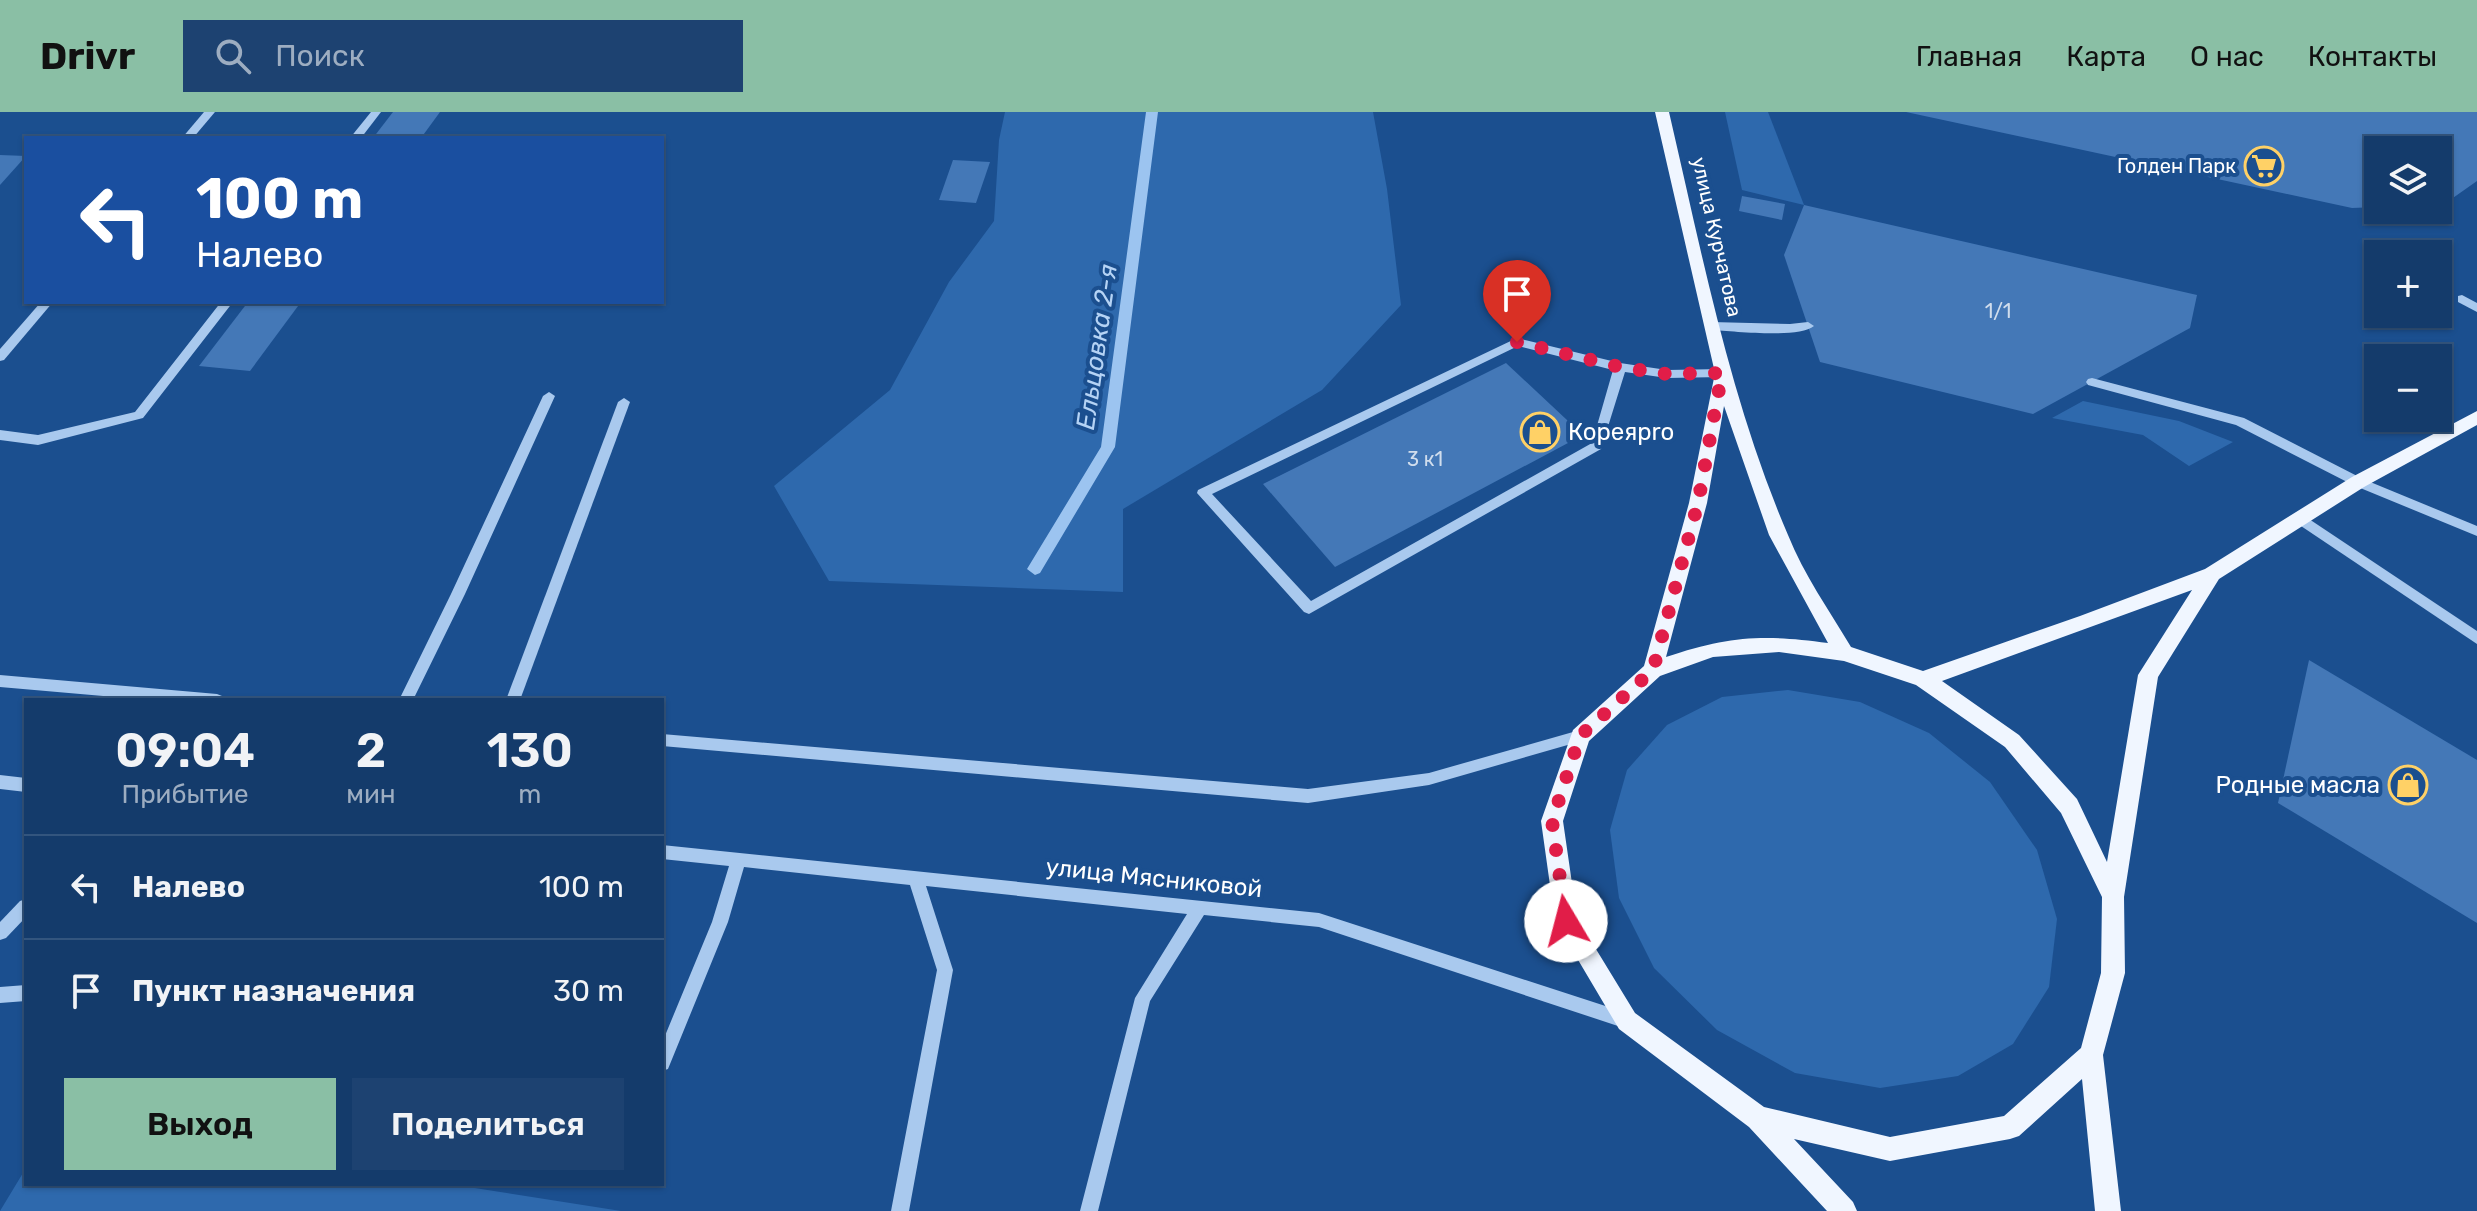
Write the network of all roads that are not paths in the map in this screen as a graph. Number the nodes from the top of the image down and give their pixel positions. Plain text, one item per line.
1 (210, 112) edge
2 (376, 112) edge
3 (1662, 112) edge
4 (189, 136) edge
5 (357, 136) edge
6 (2462, 299) dead end
7 (45, 304) edge
8 (225, 304) edge
9 (2477, 308) edge
10 (1711, 326) junction
11 (1808, 326) dead end
12 (0, 357) edge
13 (1620, 367) junction
14 (1722, 373) junction
15 (2092, 382) dead end
16 (549, 396) dead end
17 (624, 402) dead end
18 (2477, 417) edge
19 (0, 435) edge
20 (2358, 482) junction
21 (2300, 518) junction
22 (2477, 531) edge
23 (2212, 574) junction
24 (2477, 638) edge
25 (1844, 653) junction
26 (1653, 670) junction
27 (1923, 679) junction
28 (0, 681) edge
29 (194, 698) edge
30 (407, 698) edge
31 (514, 698) edge
32 (1580, 736) junction
33 (664, 740) edge
34 (0, 782) edge
35 (24, 785) edge
36 (664, 852) edge
37 (738, 860) junction
38 (915, 877) junction
39 (2113, 897) junction
40 (1200, 907) junction
41 (24, 908) edge
42 (0, 933) edge
43 (24, 993) edge
44 (0, 995) edge
45 (1627, 1021) junction
46 (2091, 1055) junction
47 (664, 1058) edge
48 (1758, 1118) junction
49 (900, 1211) edge
50 (1089, 1211) edge
51 (1844, 1211) edge
52 (2108, 1211) edge

1 - 4 street
2 - 5 street
3 - 10 main road, улица Курчатова
6 - 9 street
7 - 12 street
8 - 19 street
10 - 11 street
10 - 14 main road, улица Курчатова
13 - 13 street
13 - 14 street
14 - 25 main road, улица Курчатова
14 - 26 main road
15 - 20 street
16 - 30 street
17 - 31 street
18 - 20 main road
20 - 21 main road
20 - 22 street
21 - 23 main road
21 - 24 street
23 - 27 main road
23 - 39 main road
25 - 26 main road
25 - 27 main road
26 - 32 main road
27 - 39 main road
28 - 29 street
32 - 33 street
32 - 45 main road
34 - 35 street
36 - 37 street, улица Мясниковой
37 - 38 street, улица Мясниковой
37 - 47 street
38 - 40 street, улица Мясниковой
38 - 49 street
39 - 46 main road
40 - 45 street, улица Мясниковой
40 - 50 street
41 - 42 street
43 - 44 street
45 - 48 main road
46 - 48 main road
46 - 52 main road
48 - 51 main road

